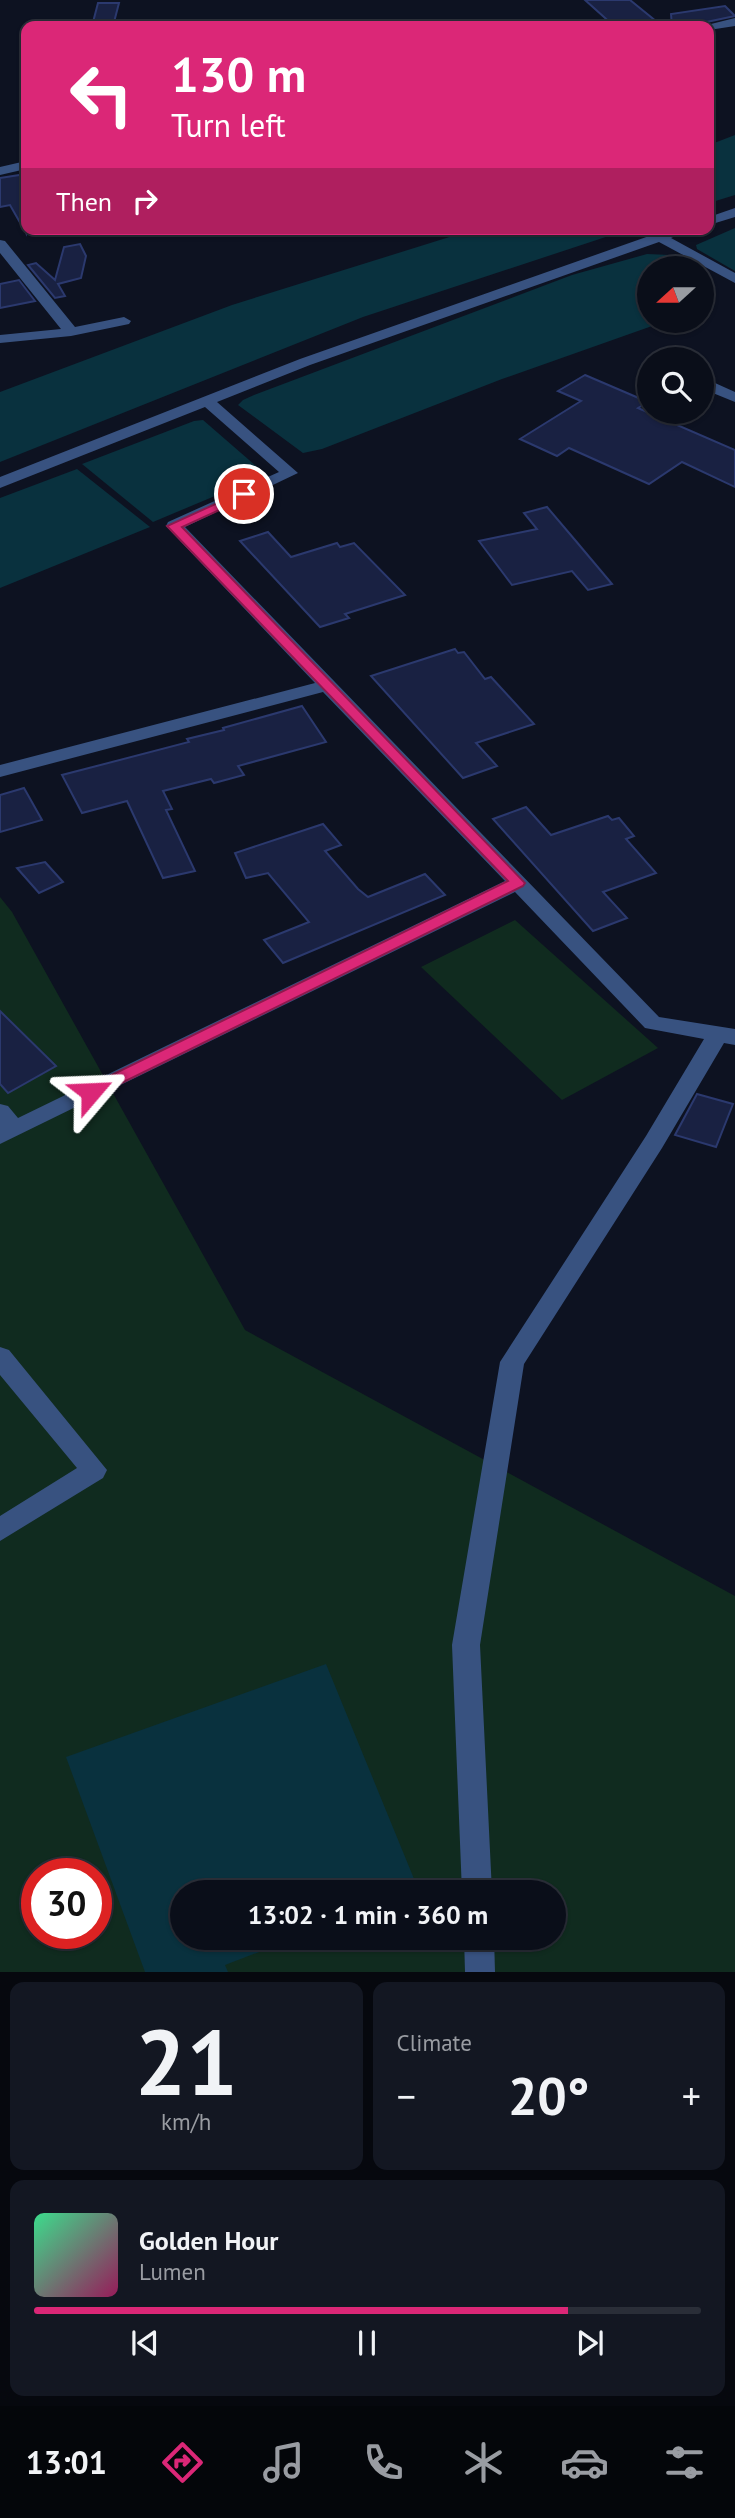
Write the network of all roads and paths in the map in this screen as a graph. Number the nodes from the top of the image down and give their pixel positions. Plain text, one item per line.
1 (735, 22) edge
2 (714, 25) edge
3 (21, 166) edge
4 (0, 172) edge
5 (735, 212) edge
6 (714, 219) edge
7 (666, 235) edge
8 (660, 237) junction
9 (2, 250) edge
10 (735, 279) edge
11 (124, 321) dead end
12 (71, 332) junction
13 (0, 339) edge
14 (714, 388) edge
15 (735, 397) edge
16 (208, 402) junction
17 (0, 483) edge
18 (327, 685) junction
19 (0, 771) edge
20 (518, 883) junction
21 (726, 1035) edge
22 (0, 1112) edge
23 (8, 1133) edge
24 (0, 1357) edge
25 (0, 1530) edge
26 (476, 1880) edge
27 (479, 1950) edge
28 (480, 1972) edge

1 - 2 street
3 - 4 street
5 - 6 street
7 - 8 street
8 - 10 street
8 - 16 street
9 - 12 street
11 - 12 street
12 - 13 street
14 - 15 street
16 - 17 street
16 - 18 street
18 - 19 street
18 - 20 street
20 - 21 street
20 - 23 street
21 - 26 street
22 - 23 street
24 - 25 street
27 - 28 street

